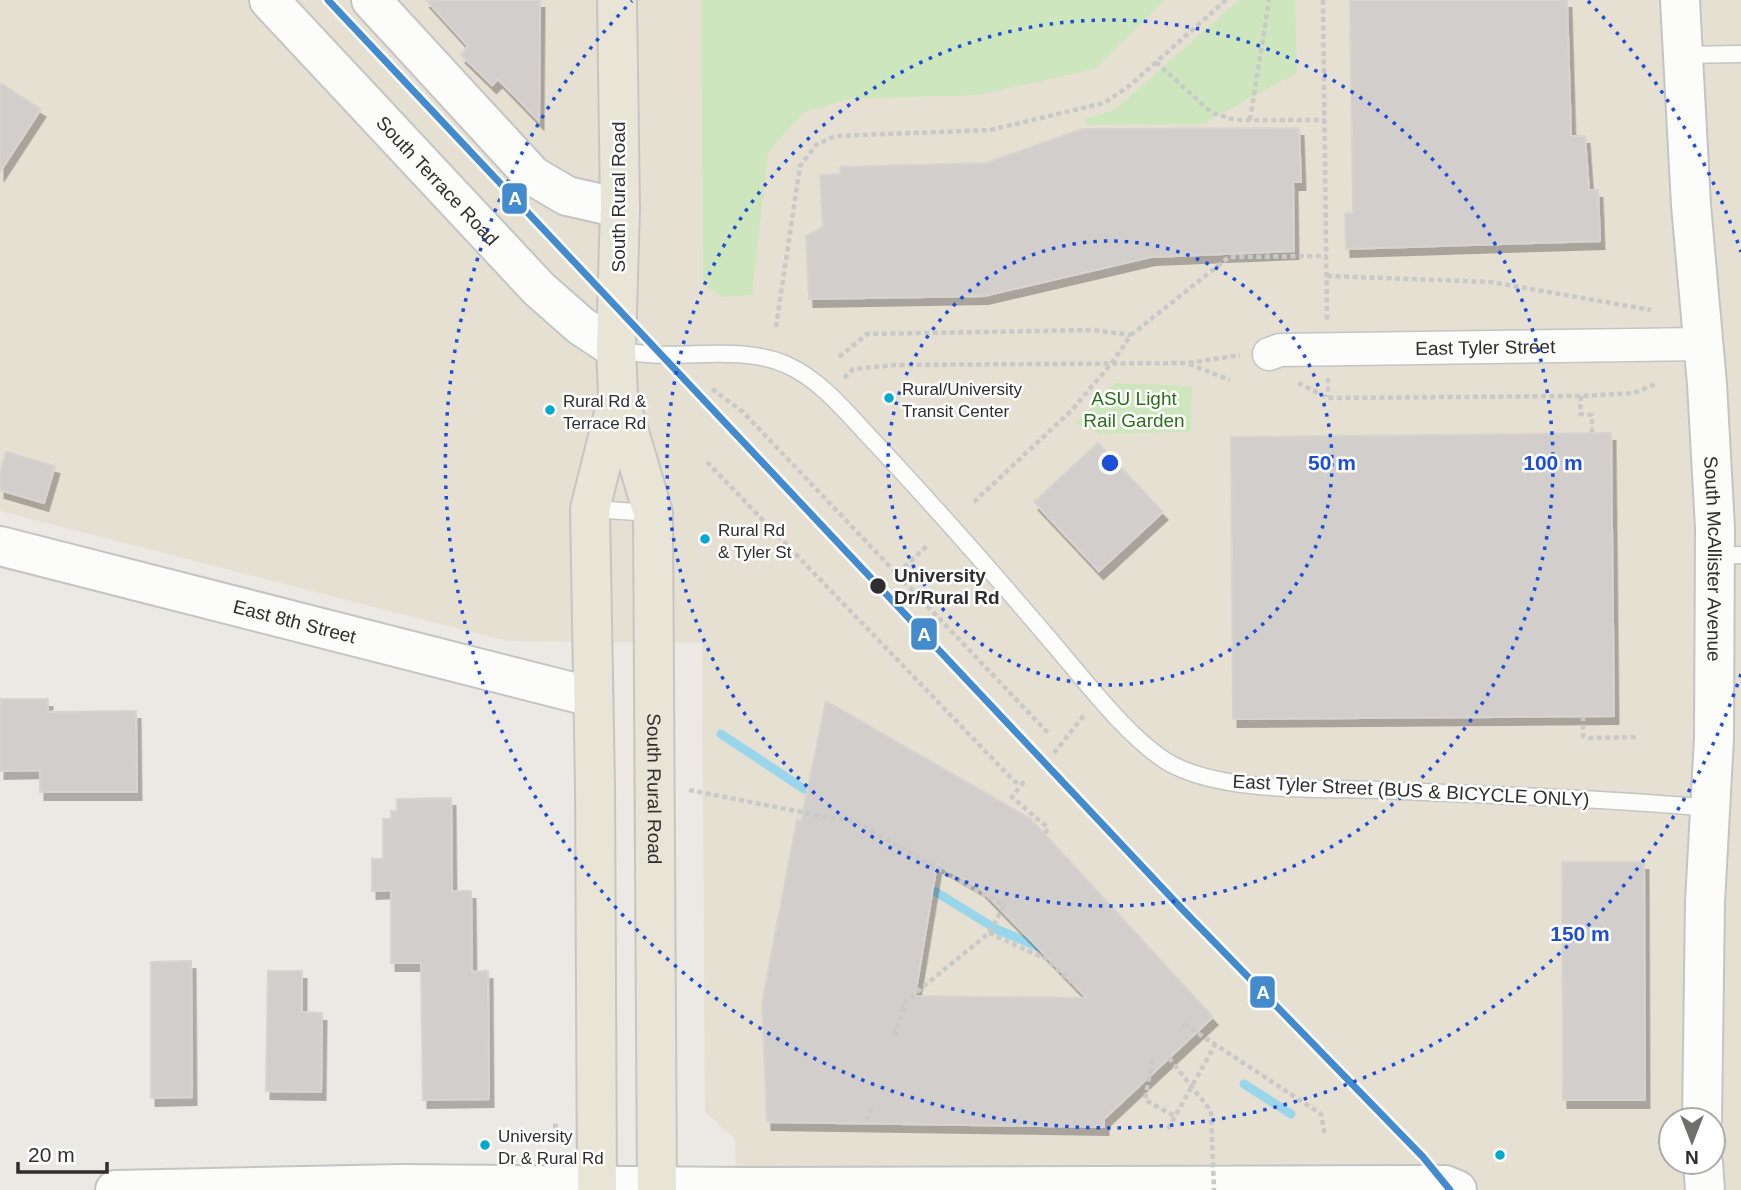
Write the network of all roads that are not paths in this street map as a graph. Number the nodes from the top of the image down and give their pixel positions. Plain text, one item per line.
1 (270, 0) edge
2 (371, 0) edge
3 (617, 0) edge
4 (1680, 0) edge
5 (1741, 54) edge
6 (1682, 55) junction
7 (620, 208) junction
8 (1703, 344) junction
9 (616, 349) junction
10 (1269, 354) road end
11 (618, 395) junction
12 (590, 509) junction
13 (653, 513) junction
14 (0, 546) edge
15 (1728, 555) edge
16 (592, 697) junction
17 (1710, 808) junction
18 (1702, 1106) edge
19 (597, 1187) edge
20 (657, 1187) edge
21 (115, 1190) edge
22 (1457, 1190) edge

1 - 9 street, South Terrace Road
2 - 7 street
3 - 7 main road, South Rural Road
4 - 6 street, South McAllister Avenue
5 - 6 lane
6 - 8 street, South McAllister Avenue
7 - 9 main road, South Rural Road
8 - 10 street, East Tyler Street
8 - 15 street, South McAllister Avenue
9 - 11 main road, South Rural Road
9 - 17 lane, East Tyler Street (BUS & BICYCLE ONLY)
11 - 12 main road, South Rural Road
11 - 13 main road, South Rural Road
12 - 13 lane
12 - 16 main road, South Rural Road
13 - 20 main road, South Rural Road
14 - 16 street, East 8th Street
15 - 17 street, South McAllister Avenue
16 - 19 main road, South Rural Road
17 - 18 street, South McAllister Avenue
19 - 20 street
19 - 21 street
20 - 22 street

